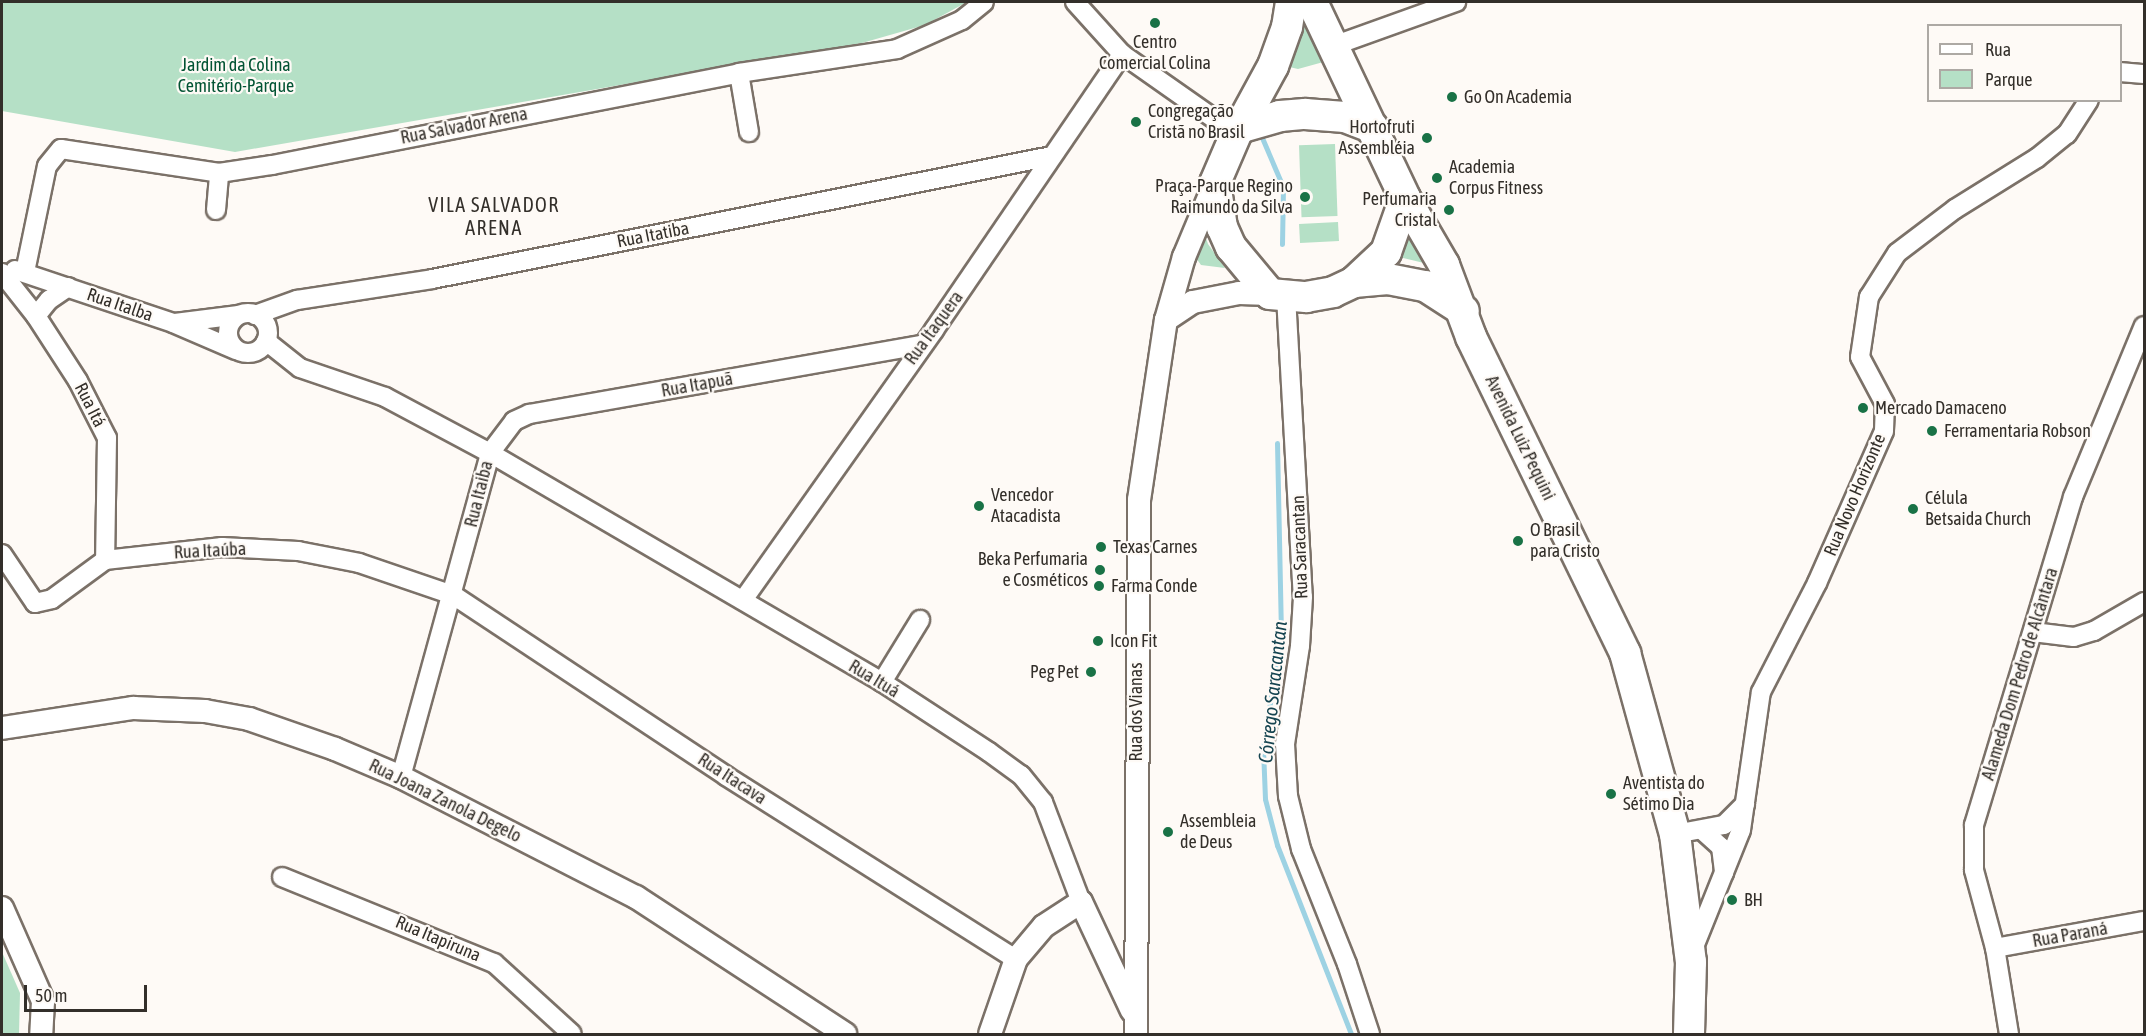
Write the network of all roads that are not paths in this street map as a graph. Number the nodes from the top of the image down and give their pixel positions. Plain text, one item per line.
1 (984, 2) edge
2 (1076, 2) edge
3 (1291, 2) edge
4 (1312, 2) edge
5 (1456, 2) edge
6 (1333, 46) junction
7 (1122, 54) junction
8 (2122, 72) edge
9 (738, 73) junction
10 (2145, 74) edge
11 (2089, 102) edge
12 (1374, 128) junction
13 (1239, 131) junction
14 (748, 132) dead end
15 (1052, 156) junction
16 (219, 173) junction
17 (1215, 183) junction
18 (1405, 198) junction
19 (216, 210) dead end
20 (2, 267) edge
21 (25, 272) junction
22 (2, 273) edge
23 (1354, 282) junction
24 (68, 287) junction
25 (1278, 295) junction
26 (1464, 312) junction
27 (247, 315) junction
28 (36, 316) junction
29 (1166, 320) junction
30 (173, 323) junction
31 (2145, 326) edge
32 (266, 341) junction
33 (921, 345) junction
34 (243, 351) junction
35 (300, 368) junction
36 (490, 453) junction
37 (2, 554) edge
38 (105, 560) junction
39 (453, 596) junction
40 (743, 600) junction
41 (2145, 602) edge
42 (920, 620) dead end
43 (2033, 632) junction
44 (882, 682) junction
45 (2, 728) edge
46 (401, 777) junction
47 (1744, 804) junction
48 (1688, 832) junction
49 (282, 877) dead end
50 (1722, 883) junction
51 (1683, 892) junction
52 (1081, 902) junction
53 (2, 908) edge
54 (2145, 921) edge
55 (1995, 948) junction
56 (1016, 959) junction
57 (1690, 959) junction
58 (1136, 1026) edge
59 (41, 1035) edge
60 (572, 1035) edge
61 (845, 1035) edge
62 (990, 1035) edge
63 (1370, 1035) edge
64 (1689, 1035) edge
65 (1708, 1035) edge
66 (2009, 1035) edge

1 - 9 street, Rua Salvador Arena
2 - 7 street
3 - 13 main road, Rua dos Vianas
4 - 6 main road, Avenida Luiz Pequini
5 - 6 street
6 - 12 main road, Avenida Luiz Pequini
7 - 13 street
7 - 15 street, Rua Itaquera
8 - 10 street
9 - 14 street
9 - 16 street, Rua Salvador Arena
11 - 47 street, Rua Novo Horizonte
12 - 13 main road
12 - 18 main road, Avenida Luiz Pequini
13 - 17 main road, Rua dos Vianas
15 - 27 street, Rua Itatiba
15 - 33 street, Rua Itaquera
16 - 19 street
16 - 21 street, Rua Salvador Arena
17 - 25 main road
17 - 29 street, Rua dos Vianas
18 - 23 main road
18 - 26 main road, Avenida Luiz Pequini
20 - 21 street, Rua Italba
21 - 24 street, Rua Italba
22 - 28 street, Rua Itá
23 - 25 main road
23 - 26 main road
24 - 28 street
24 - 30 street, Rua Italba
25 - 29 street
25 - 63 street, Rua Saracantan
26 - 48 main road, Avenida Luiz Pequini
27 - 30 street, Rua Itatiba
27 - 32 street
27 - 34 street
28 - 38 street, Rua Itá
29 - 58 street, Rua dos Vianas
30 - 34 street, Rua Italba
31 - 43 street, Alameda Dom Pedro de Alcântara
32 - 34 street
32 - 35 street, Rua Itaiba
33 - 36 street, Rua Itapuã
33 - 40 street, Rua Itaquera
34 - 35 street, Rua Italba
35 - 36 street, Rua Itaiba
36 - 39 street, Rua Itaiba
36 - 40 street, Rua Ituá
37 - 38 street
38 - 39 street, Rua Itaúba
39 - 46 street, Rua Itaiba
39 - 56 street, Rua Itacava
40 - 44 street, Rua Ituá
41 - 43 street
42 - 44 street
43 - 55 street, Alameda Dom Pedro de Alcântara
44 - 52 street, Rua Ituá
45 - 46 street, Rua Joana Zanola Degelo
46 - 61 street, Rua Joana Zanola Degelo
47 - 48 street
47 - 50 street, Rua Novo Horizonte
48 - 50 street
48 - 51 main road, Avenida Luiz Pequini
49 - 60 street, Rua Itapiruna
50 - 51 street
50 - 57 street, Rua Novo Horizonte
51 - 57 main road, Avenida Luiz Pequini
52 - 56 street
52 - 58 street, Rua Ituá
53 - 59 street
54 - 55 street, Rua Paraná
55 - 66 street, Alameda Dom Pedro de Alcântara
56 - 62 street
57 - 64 main road, Avenida Luiz Pequini
57 - 65 main road, Avenida Luiz Pequini

